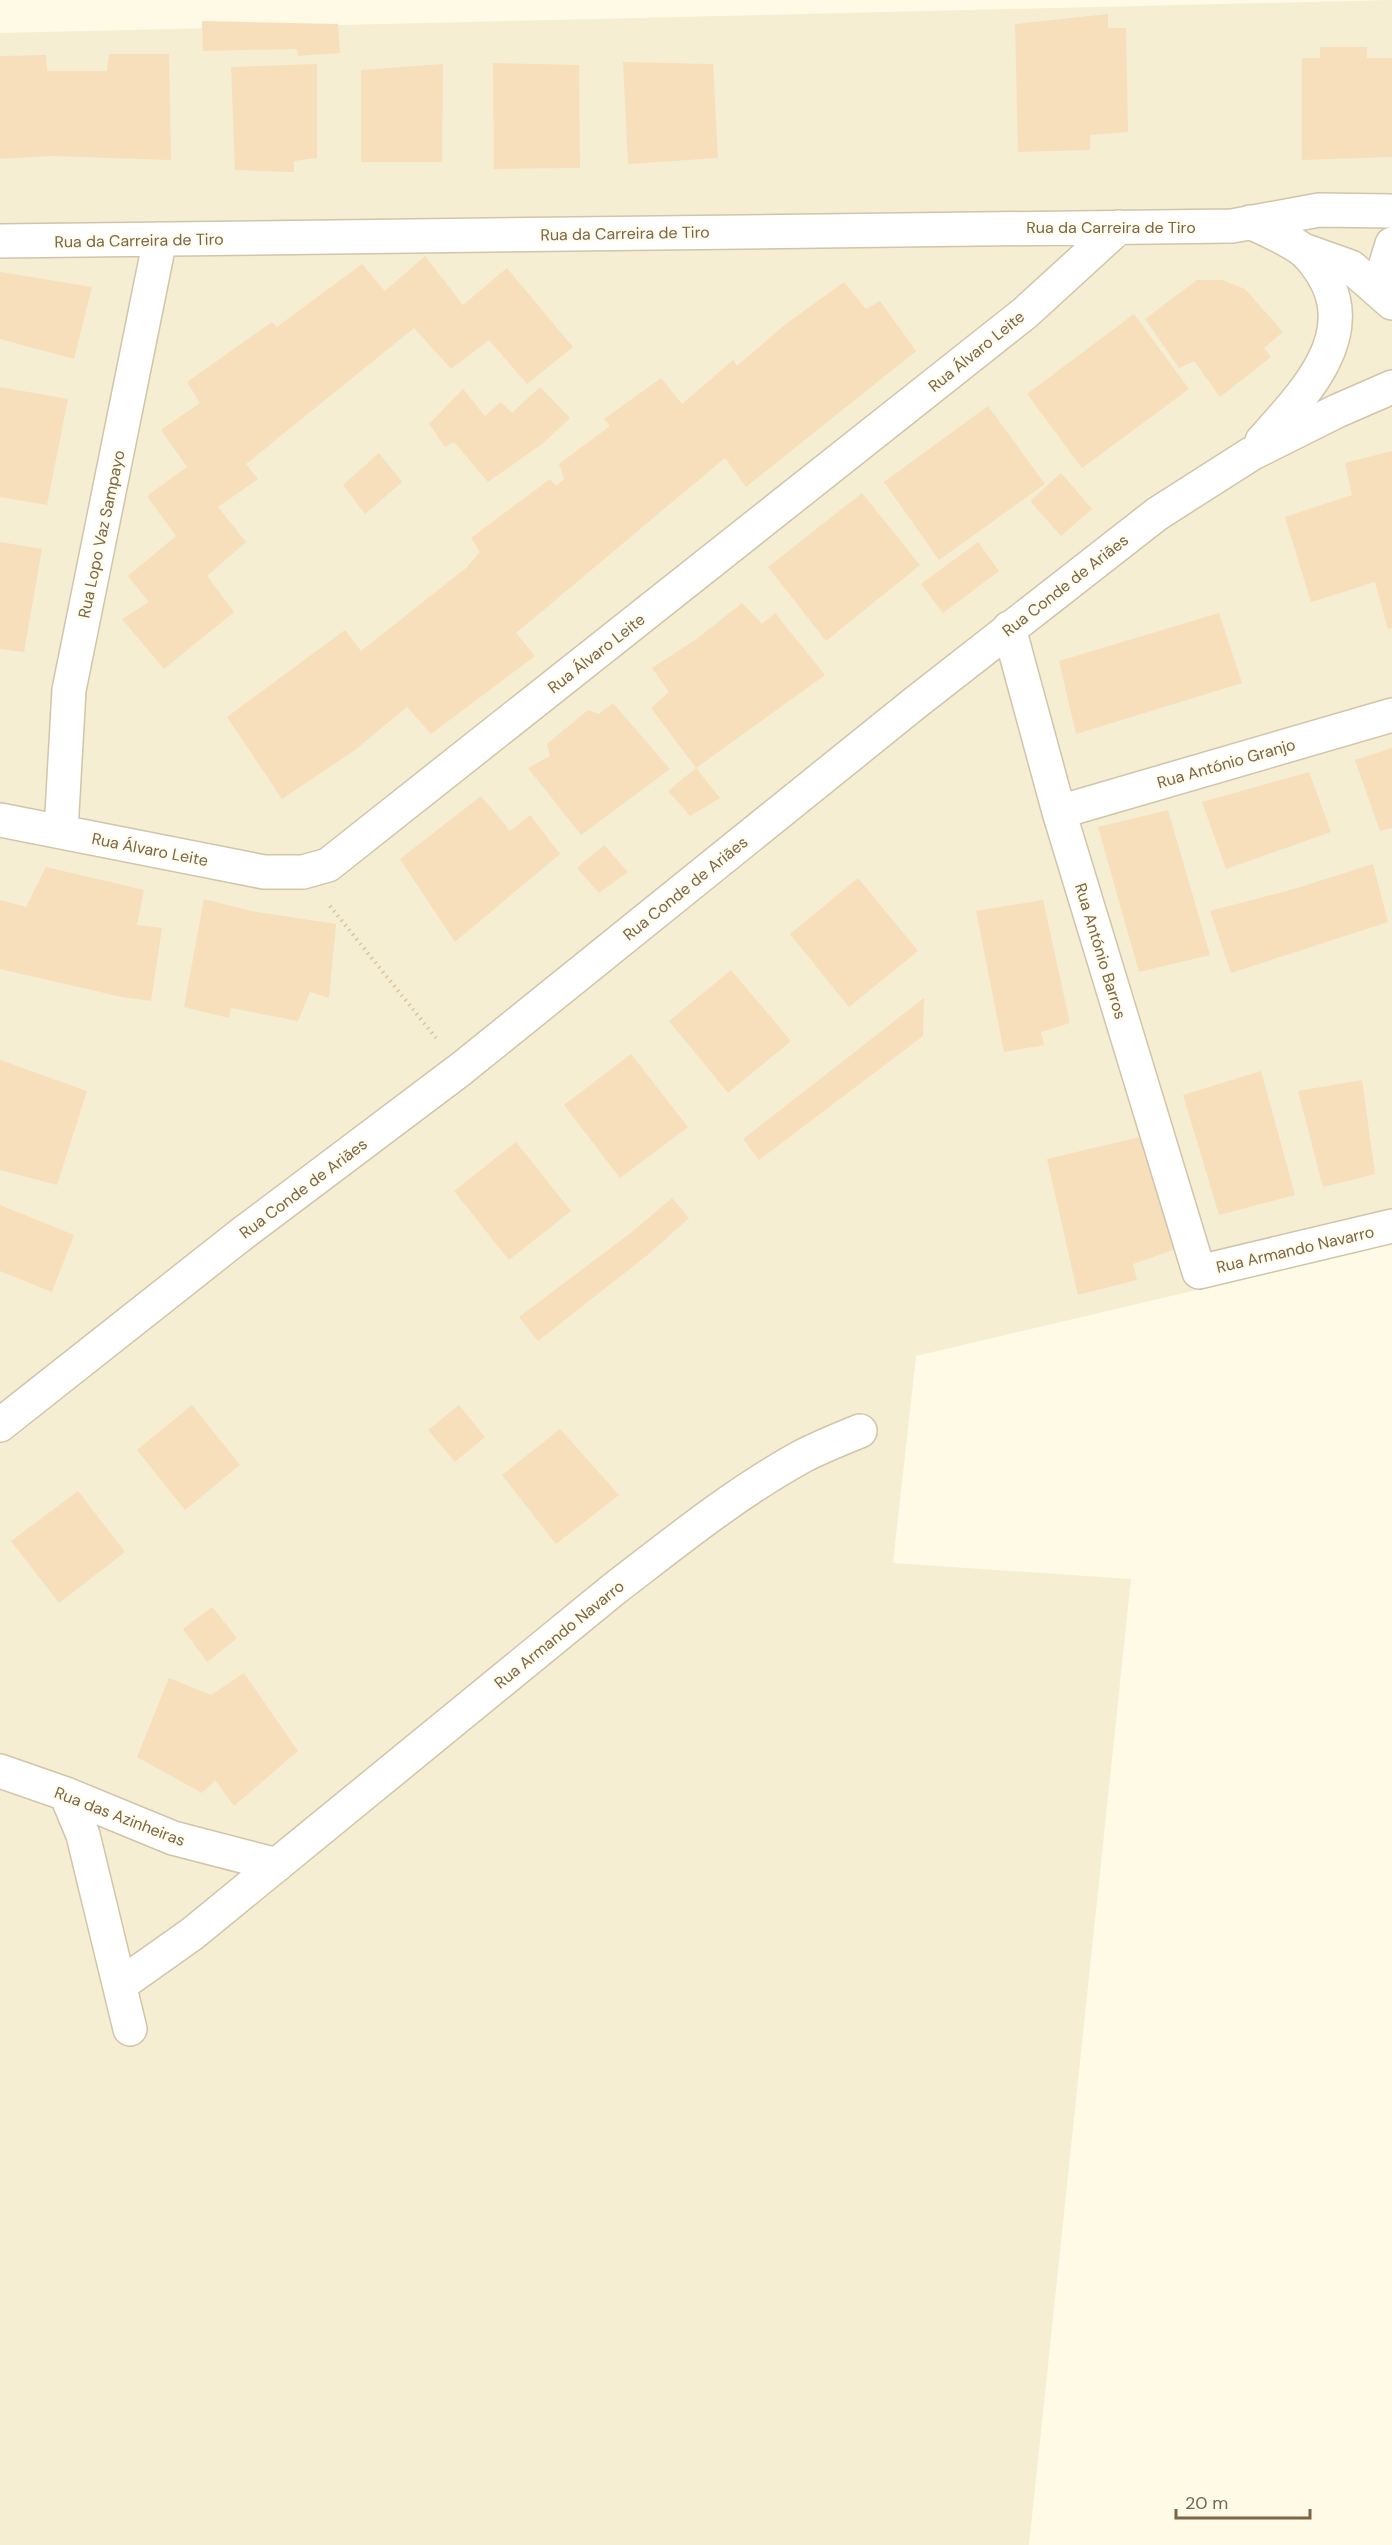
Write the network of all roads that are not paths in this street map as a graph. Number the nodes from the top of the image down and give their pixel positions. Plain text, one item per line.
1 (1392, 211) edge
2 (1250, 222) junction
3 (1119, 227) junction
4 (160, 239) junction
5 (0, 241) edge
6 (1392, 244) edge
7 (1301, 249) junction
8 (1390, 301) edge
9 (1392, 387) edge
10 (1251, 454) junction
11 (1009, 628) junction
12 (1392, 715) edge
13 (1059, 812) junction
14 (0, 820) edge
15 (61, 831) junction
16 (1392, 1226) edge
17 (1199, 1272) joint
18 (0, 1425) edge
19 (860, 1431) dead end
20 (0, 1771) edge
21 (66, 1794) junction
22 (277, 1864) junction
23 (120, 1985) junction
24 (130, 2029) dead end

1 - 2 street, Rua da Carreira de Tiro
2 - 3 street, Rua da Carreira de Tiro
2 - 7 street
3 - 4 street, Rua da Carreira de Tiro
3 - 15 street, Rua Álvaro Leite
4 - 5 street, Rua da Carreira de Tiro
4 - 15 street, Rua Lopo Vaz Sampayo
6 - 8 street
7 - 8 street
7 - 10 street
9 - 10 street, Rua Conde de Ariães
10 - 11 street, Rua Conde de Ariães
11 - 13 street, Rua António Barros
11 - 18 street, Rua Conde de Ariães
12 - 13 street, Rua António Granjo
13 - 17 street, Rua António Barros
14 - 15 street, Rua Álvaro Leite
16 - 17 street, Rua Armando Navarro
19 - 22 street, Rua Armando Navarro
20 - 21 street, Rua das Azinheiras
21 - 22 street, Rua das Azinheiras
21 - 23 street
22 - 23 street, Rua Armando Navarro
23 - 24 street

